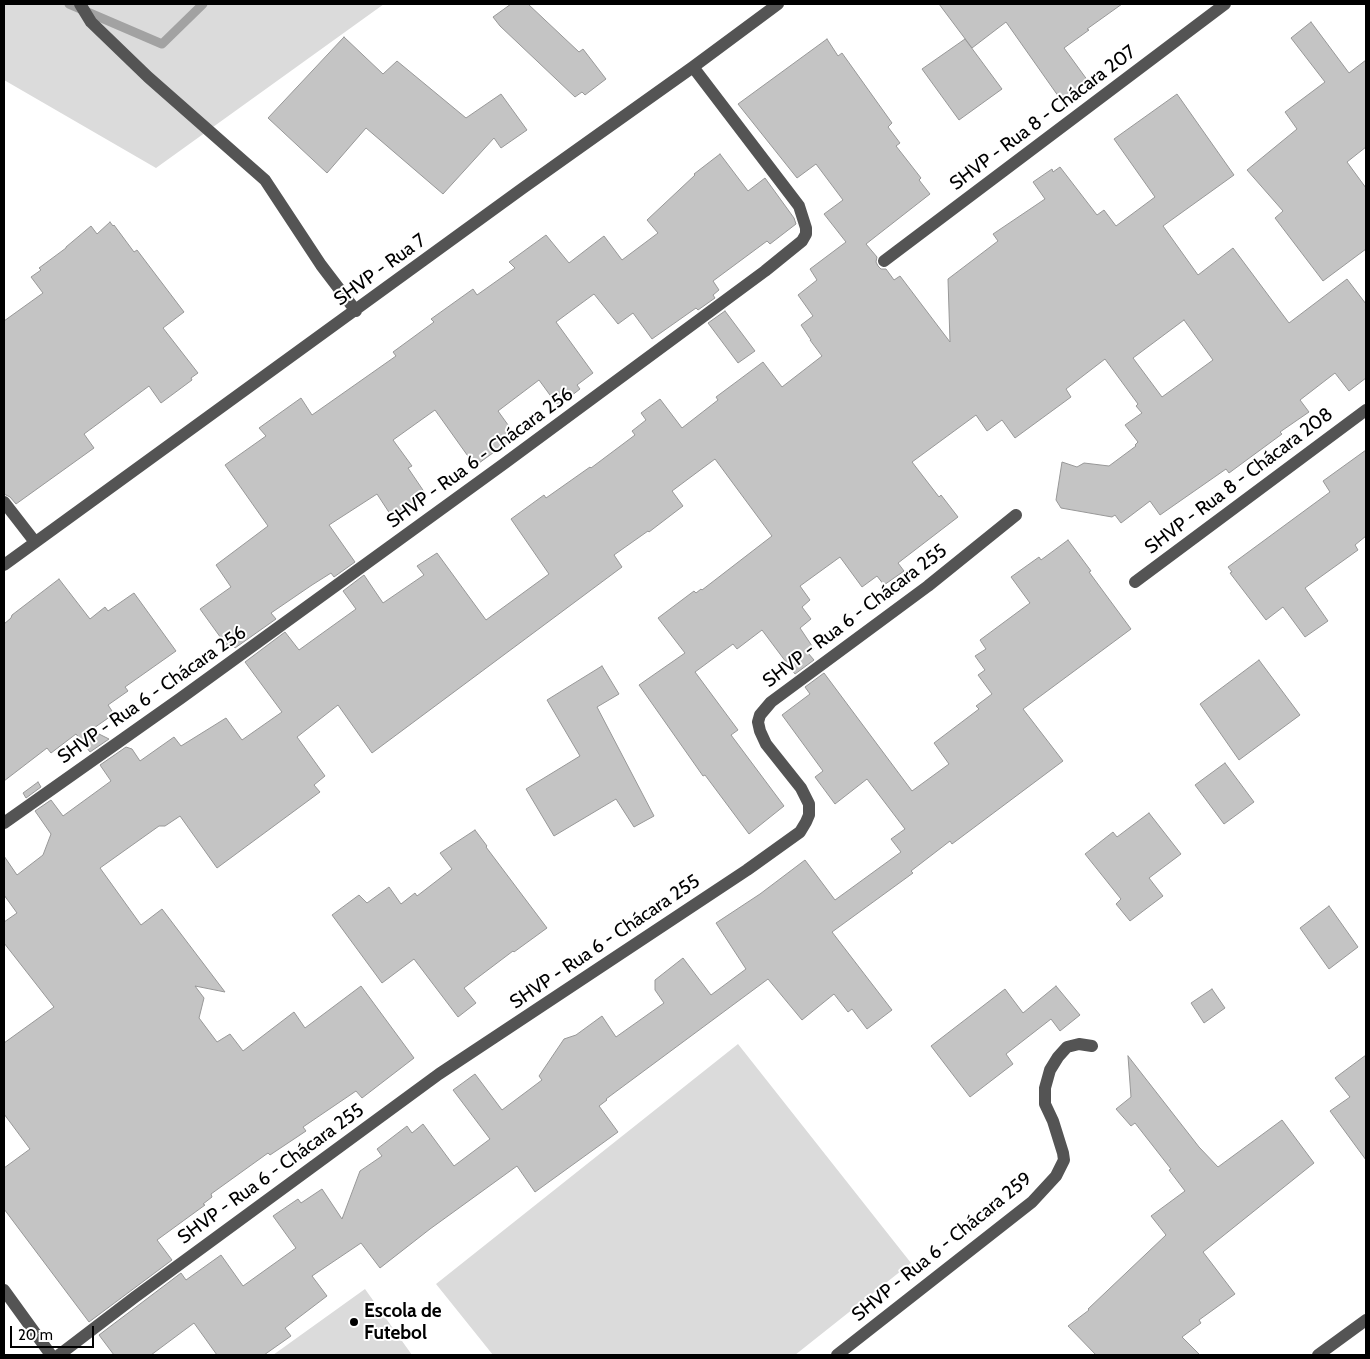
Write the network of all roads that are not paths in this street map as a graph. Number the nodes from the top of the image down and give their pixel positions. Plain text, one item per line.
1 (80, 4) edge
2 (778, 4) edge
3 (1225, 4) edge
4 (694, 67) junction
5 (884, 261) dead end
6 (356, 311) junction
7 (1366, 410) edge
8 (4, 502) edge
9 (1016, 515) dead end
10 (35, 542) junction
11 (4, 565) edge
12 (1135, 582) dead end
13 (4, 823) edge
14 (1092, 1046) dead end
15 (4, 1290) edge
16 (1366, 1320) edge
17 (51, 1355) edge
18 (58, 1355) edge
19 (837, 1355) edge
20 (1318, 1355) edge

1 - 6 street
2 - 4 street, SHVP - Rua 7
3 - 5 street, SHVP - Rua 8 - Chácara 207
4 - 6 street, SHVP - Rua 7
4 - 13 street, SHVP - Rua 6 - Chácara 256
6 - 10 street, SHVP - Rua 7
7 - 12 street, SHVP - Rua 8 - Chácara 208
8 - 10 street
9 - 18 street, SHVP - Rua 6 - Chácara 255
10 - 11 street, SHVP - Rua 7
14 - 19 street, SHVP - Rua 6 - Chácara 259
15 - 17 street
16 - 20 street

